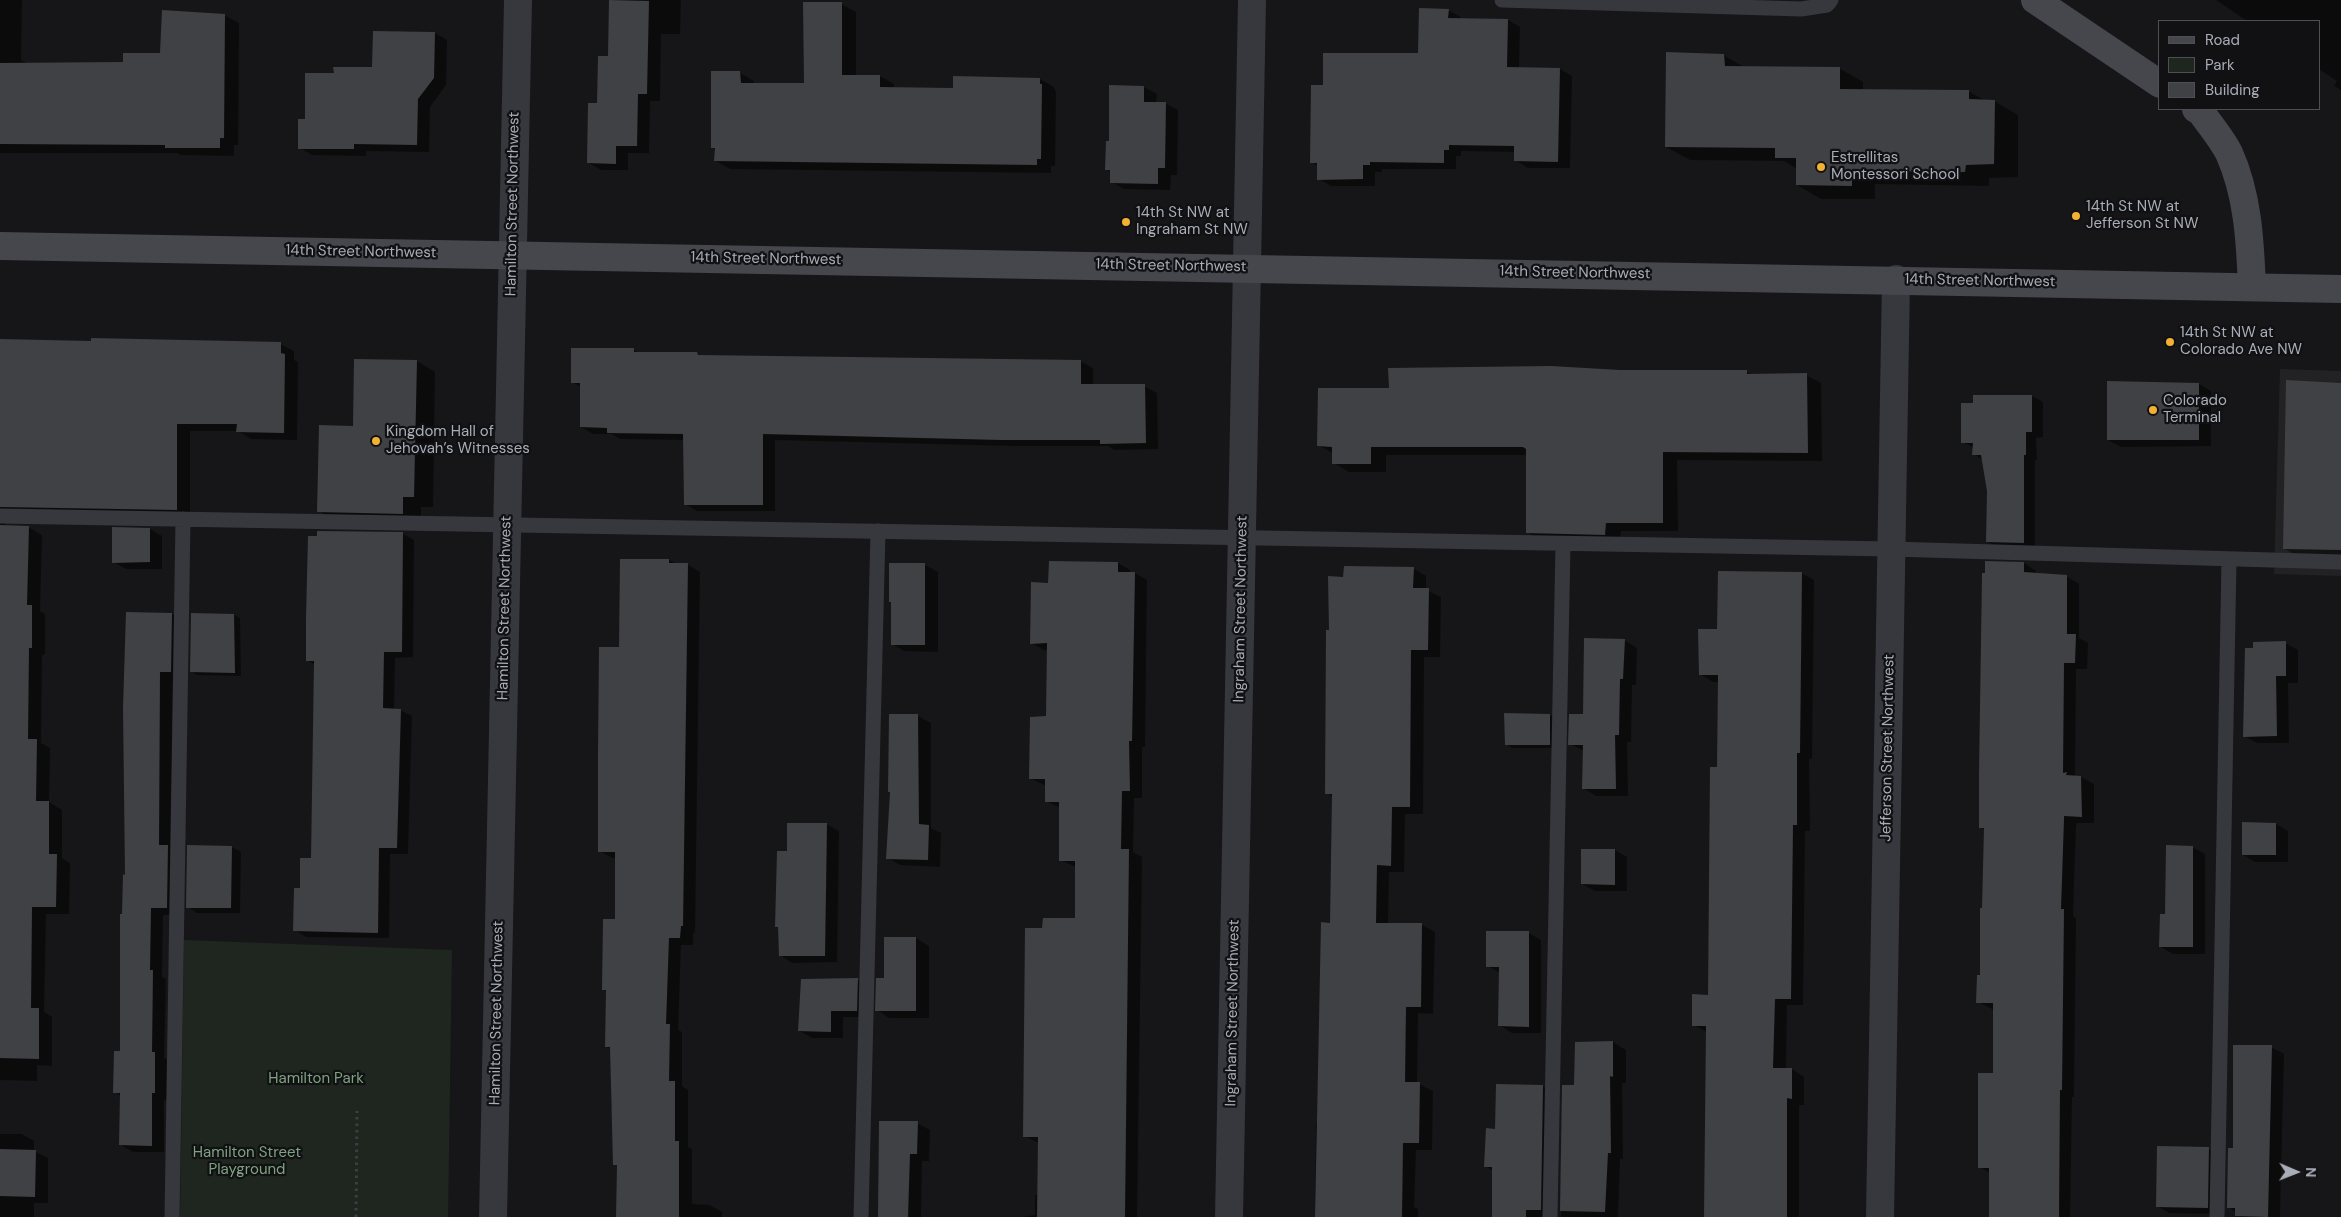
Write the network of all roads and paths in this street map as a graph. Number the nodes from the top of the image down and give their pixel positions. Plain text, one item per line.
1 (518, 0) edge
2 (1252, 0) edge
3 (1502, 0) edge
4 (1831, 0) edge
5 (2035, 0) edge
6 (2158, 83) edge
7 (2198, 110) edge
8 (0, 246) edge
9 (513, 254) junction
10 (1247, 268) junction
11 (1896, 279) junction
12 (2252, 286) junction
13 (2341, 289) edge
14 (0, 516) edge
15 (183, 519) junction
16 (507, 524) junction
17 (878, 531) junction
18 (1242, 538) junction
19 (1563, 544) junction
20 (1891, 549) junction
21 (2229, 559) junction
22 (2341, 562) edge
23 (357, 1111) dead end
24 (172, 1217) edge
25 (356, 1217) edge
26 (493, 1217) edge
27 (861, 1217) edge
28 (1229, 1217) edge
29 (1550, 1217) edge
30 (1880, 1217) edge
31 (2217, 1217) edge

1 - 9 street, Hamilton Street Northwest
2 - 10 street, Ingraham Street Northwest
3 - 4 lane
5 - 6 street
7 - 12 street
8 - 9 street, 14th Street Northwest
9 - 10 street, 14th Street Northwest
9 - 16 street, Hamilton Street Northwest
10 - 11 street, 14th Street Northwest
10 - 18 street, Ingraham Street Northwest
11 - 12 street, 14th Street Northwest
11 - 20 street, Jefferson Street Northwest
12 - 13 street, 14th Street Northwest
14 - 15 lane
15 - 16 lane
15 - 24 lane
16 - 17 lane
16 - 26 street, Hamilton Street Northwest
17 - 18 lane
17 - 27 lane
18 - 19 lane
18 - 28 street, Ingraham Street Northwest
19 - 20 lane
19 - 29 lane
20 - 21 lane
20 - 30 street, Jefferson Street Northwest
21 - 22 lane
21 - 31 lane
23 - 25 path

